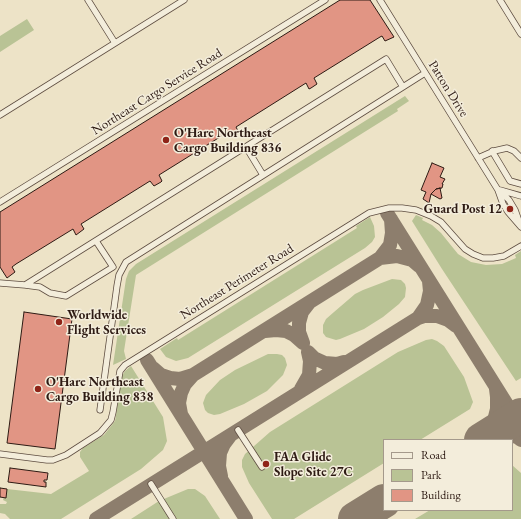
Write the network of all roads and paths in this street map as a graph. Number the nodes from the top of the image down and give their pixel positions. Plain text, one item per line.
1 (88, 0) edge
2 (184, 0) edge
3 (325, 0) edge
4 (380, 0) edge
5 (500, 0) edge
6 (521, 34) edge
7 (115, 43) junction
8 (425, 73) junction
9 (403, 87) junction
10 (0, 115) edge
11 (246, 147) junction
12 (492, 151) junction
13 (478, 158) junction
14 (521, 158) edge
15 (263, 175) junction
16 (521, 184) edge
17 (498, 190) junction
18 (521, 196) edge
19 (0, 202) edge
20 (521, 227) edge
21 (96, 241) junction
22 (521, 246) edge
23 (113, 267) junction
24 (122, 267) junction
25 (0, 282) edge
26 (25, 286) junction
27 (100, 410) dead end
28 (238, 430) dead end
29 (0, 454) edge
30 (262, 467) dead end
31 (152, 484) dead end
32 (173, 519) edge

1 - 7 street
2 - 7 street
3 - 19 street, Northeast Cargo Service Road
4 - 8 street, Patton Drive
5 - 6 street
7 - 10 street
8 - 9 street
8 - 13 street, Patton Drive
9 - 11 street
9 - 15 street
11 - 15 street
11 - 21 street
12 - 13 street
12 - 14 street
12 - 16 street
13 - 17 street, Patton Drive
15 - 24 street
17 - 18 street
17 - 20 street, Patton Drive
21 - 23 street
21 - 26 street
22 - 29 street, Northeast Perimeter Road
23 - 24 street
23 - 26 street
24 - 27 street
25 - 26 street
28 - 30 street
31 - 32 street

